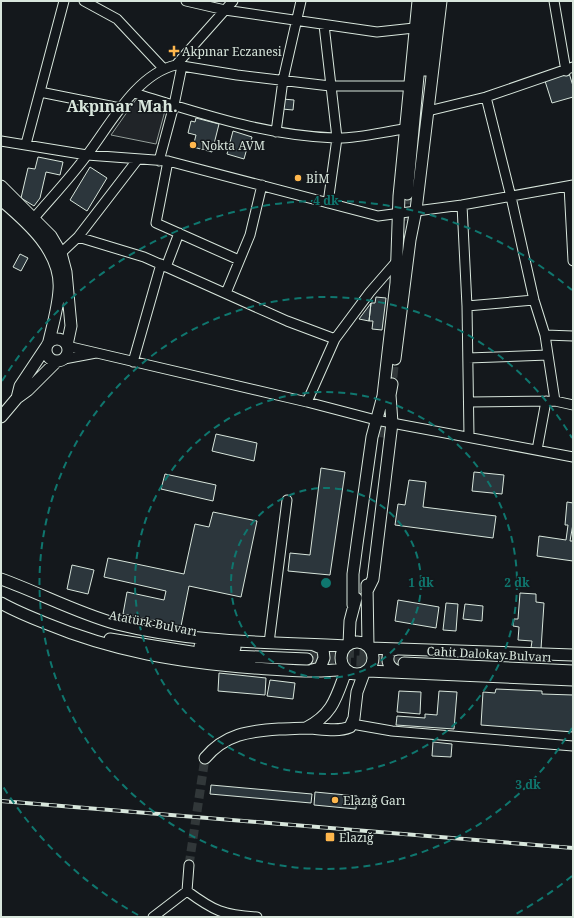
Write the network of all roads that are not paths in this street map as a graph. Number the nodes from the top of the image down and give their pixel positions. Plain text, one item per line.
1 (64, 1) edge
2 (84, 1) edge
3 (186, 1) edge
4 (233, 1) edge
5 (301, 1) edge
6 (418, 1) edge
7 (425, 1) edge
8 (433, 1) edge
9 (441, 1) edge
10 (554, 1) edge
11 (225, 10) junction
12 (298, 20) junction
13 (324, 25) junction
14 (414, 28) junction
15 (179, 65) junction
16 (164, 68) junction
17 (569, 69) edge
18 (283, 80) junction
19 (330, 86) junction
20 (408, 86) junction
21 (40, 92) junction
22 (134, 93) junction
23 (486, 97) junction
24 (174, 105) junction
25 (120, 108) junction
26 (428, 111) junction
27 (404, 129) junction
28 (276, 132) junction
29 (337, 138) junction
30 (1, 141) edge
31 (26, 144) junction
32 (87, 155) junction
33 (138, 159) junction
34 (164, 161) junction
35 (262, 185) junction
36 (1, 186) edge
37 (571, 186) edge
38 (511, 197) junction
39 (1, 200) edge
40 (328, 203) junction
41 (462, 205) junction
42 (416, 210) junction
43 (398, 213) junction
44 (34, 218) junction
45 (179, 233) junction
46 (78, 237) junction
47 (61, 253) junction
48 (239, 260) junction
49 (397, 261) junction
50 (573, 261) edge
51 (164, 266) junction
52 (226, 294) junction
53 (534, 300) junction
54 (467, 306) junction
55 (545, 335) junction
56 (573, 336) edge
57 (335, 339) junction
58 (48, 344) junction
59 (67, 345) junction
60 (98, 353) junction
61 (548, 355) junction
62 (468, 358) junction
63 (60, 360) junction
64 (133, 362) junction
65 (17, 398) junction
66 (546, 401) junction
67 (555, 401) junction
68 (307, 402) junction
69 (470, 402) junction
70 (573, 405) edge
71 (1, 417) edge
72 (376, 420) junction
73 (392, 423) junction
74 (470, 436) junction
75 (537, 450) junction
76 (573, 457) edge
77 (287, 500) dead end
78 (1, 580) edge
79 (367, 591) junction
80 (1, 597) edge
81 (1, 602) edge
82 (353, 605) junction
83 (269, 643) junction
84 (347, 645) junction
85 (369, 647) junction
86 (308, 651) junction
87 (573, 655) edge
88 (402, 660) junction
89 (573, 661) edge
90 (310, 670) junction
91 (345, 670) junction
92 (573, 671) edge
93 (366, 672) junction
94 (573, 680) edge
95 (352, 724) junction
96 (306, 728) junction
97 (573, 746) edge
98 (205, 758) tunnel mouth
99 (189, 865) tunnel mouth
100 (187, 891) junction
101 (153, 917) edge
102 (257, 917) edge

1 - 21 street
2 - 16 street
3 - 11 street
4 - 11 street
5 - 12 street
6 - 14 main road
7 - 8 main road
9 - 26 main road
10 - 17 street
11 - 12 street
11 - 15 street
12 - 13 street
12 - 18 street
13 - 14 street
13 - 19 street
14 - 20 main road
15 - 16 street
15 - 18 street
15 - 24 street
16 - 22 street
17 - 23 street
18 - 19 street
18 - 28 street
19 - 20 street
19 - 29 street
20 - 27 main road
21 - 25 street
21 - 31 street
22 - 24 street
22 - 25 street
23 - 26 street
23 - 38 street
24 - 28 street
24 - 34 street
25 - 32 street
26 - 42 main road
27 - 29 street
27 - 43 main road
28 - 29 street
29 - 40 street
30 - 31 street
31 - 32 street
32 - 33 street
32 - 44 street
33 - 34 street
33 - 46 street
34 - 35 street
34 - 45 street
35 - 40 street
35 - 48 street
36 - 44 main road
37 - 38 street
37 - 50 street
38 - 41 street
38 - 53 street
39 - 58 main road
40 - 43 street
41 - 42 street
41 - 54 street
42 - 43 street
42 - 73 main road
43 - 49 main road
44 - 47 main road
45 - 48 street
45 - 51 street
46 - 47 street
46 - 51 street
47 - 59 main road
48 - 52 street
49 - 57 street
49 - 72 main road
51 - 52 street
51 - 64 street
52 - 57 street
53 - 54 street
53 - 55 street
54 - 62 street
55 - 56 street
55 - 61 street
57 - 68 street
58 - 59 main road
58 - 63 main road
58 - 65 main road
59 - 60 street
59 - 63 main road
60 - 63 street
60 - 64 street
61 - 62 street
61 - 67 street
62 - 69 street
63 - 65 main road
64 - 68 street
65 - 71 main road
66 - 67 street
66 - 69 street
66 - 75 street
67 - 70 street
68 - 72 street
69 - 74 street
72 - 73 street
72 - 82 main road
73 - 74 street
73 - 79 main road
74 - 75 street
75 - 76 street
77 - 83 street
78 - 83 main road
78 - 86 main road, Atatürk Bulvarı
79 - 82 main road
79 - 85 main road
80 - 86 main road, Atatürk Bulvarı
81 - 90 main road
82 - 84 main road
83 - 86 main road
84 - 85 main road
84 - 86 main road
84 - 91 main road
85 - 88 main road
85 - 93 main road
86 - 90 main road
87 - 88 main road
88 - 89 main road, Cahit Dalokay Bulvarı
88 - 92 main road, Cahit Dalokay Bulvarı
88 - 93 main road
88 - 94 main road
90 - 91 main road
91 - 93 main road
91 - 96 main road
93 - 95 main road
95 - 96 main road
95 - 97 street
96 - 98 main road
99 - 100 street
100 - 101 street
100 - 102 street

